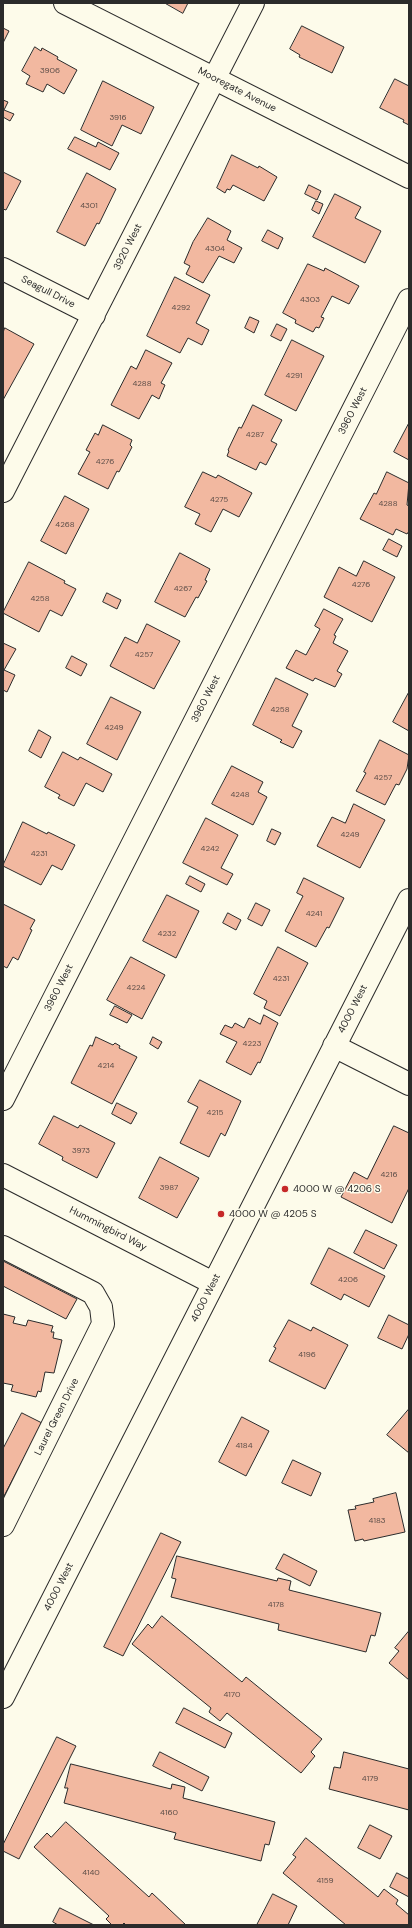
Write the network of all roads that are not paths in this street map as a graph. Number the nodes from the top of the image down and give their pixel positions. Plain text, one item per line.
1 (65, 3) edge
2 (253, 3) edge
3 (214, 79) junction
4 (409, 177) edge
5 (3, 269) edge
6 (409, 300) edge
7 (94, 315) junction
8 (3, 491) edge
9 (409, 900) edge
10 (334, 1046) junction
11 (409, 1084) edge
12 (3, 1098) edge
13 (3, 1175) edge
14 (3, 1247) edge
15 (213, 1283) junction
16 (3, 1525) edge
17 (11, 1662) edge
18 (3, 1697) edge

1 - 3 street, Mooregate Avenue
2 - 3 street, 3920 West
3 - 4 street, Mooregate Avenue
3 - 7 street, 3920 West
5 - 7 street, Seagull Drive
6 - 12 street, 3960 West
7 - 8 street, 3920 West
9 - 10 street, 4000 West
10 - 11 street
10 - 15 street, 4000 West
13 - 15 street, Hummingbird Way
14 - 16 street, Laurel Green Drive
15 - 17 street, 4000 West
17 - 18 street, 4000 West

